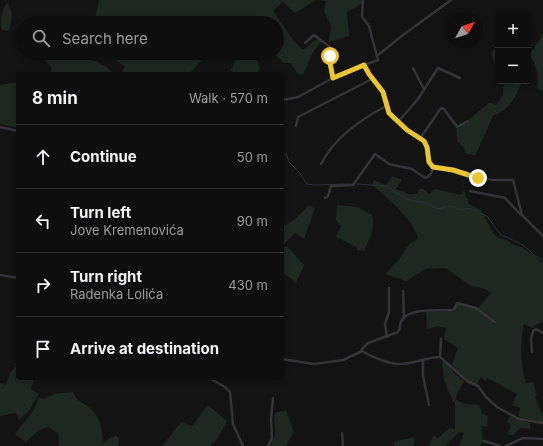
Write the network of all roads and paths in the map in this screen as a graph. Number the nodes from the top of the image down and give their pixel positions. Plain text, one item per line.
1 (363, 0) edge
2 (451, 0) edge
3 (305, 43) dead end
4 (377, 56) junction
5 (364, 65) junction
6 (413, 68) dead end
7 (333, 78) junction
8 (460, 78) dead end
9 (372, 79) junction
10 (425, 89) junction
11 (284, 100) edge
12 (386, 106) junction
13 (468, 121) dead end
14 (398, 122) junction
15 (296, 126) dead end
16 (0, 127) edge
17 (16, 131) edge
18 (421, 137) junction
19 (322, 164) dead end
20 (434, 168) junction
21 (470, 191) dead end
22 (325, 198) dead end
23 (524, 218) junction
24 (543, 236) edge
25 (0, 275) edge
26 (16, 278) edge
27 (389, 288) dead end
28 (403, 291) dead end
29 (404, 318) junction
30 (495, 322) dead end
31 (543, 333) edge
32 (387, 337) junction
33 (441, 339) dead end
34 (362, 352) junction
35 (532, 352) dead end
36 (440, 358) junction
37 (284, 359) edge
38 (423, 360) junction
39 (213, 380) edge
40 (273, 398) dead end
41 (430, 405) dead end
42 (543, 424) edge
43 (342, 433) dead end
44 (543, 439) edge
45 (484, 441) dead end
46 (243, 446) edge
47 (268, 446) edge
48 (343, 446) edge
49 (500, 446) edge
50 (506, 446) edge

1 - 4 street
2 - 4 street
3 - 7 street
4 - 5 street
5 - 7 street
5 - 9 street
6 - 10 street
7 - 11 street
8 - 10 street
9 - 12 street
9 - 15 street
10 - 14 street
12 - 14 street
12 - 19 street
13 - 18 street
14 - 18 street
16 - 17 street
18 - 20 street
20 - 22 street
20 - 23 street
21 - 23 street
23 - 24 street
25 - 26 street
27 - 32 street
28 - 29 street
29 - 30 street
29 - 32 street
31 - 35 street
32 - 34 street
33 - 36 street
34 - 37 street
34 - 38 street
36 - 38 street
36 - 42 street
38 - 41 street
39 - 46 street
40 - 47 street
43 - 48 street
44 - 50 street
45 - 49 street

